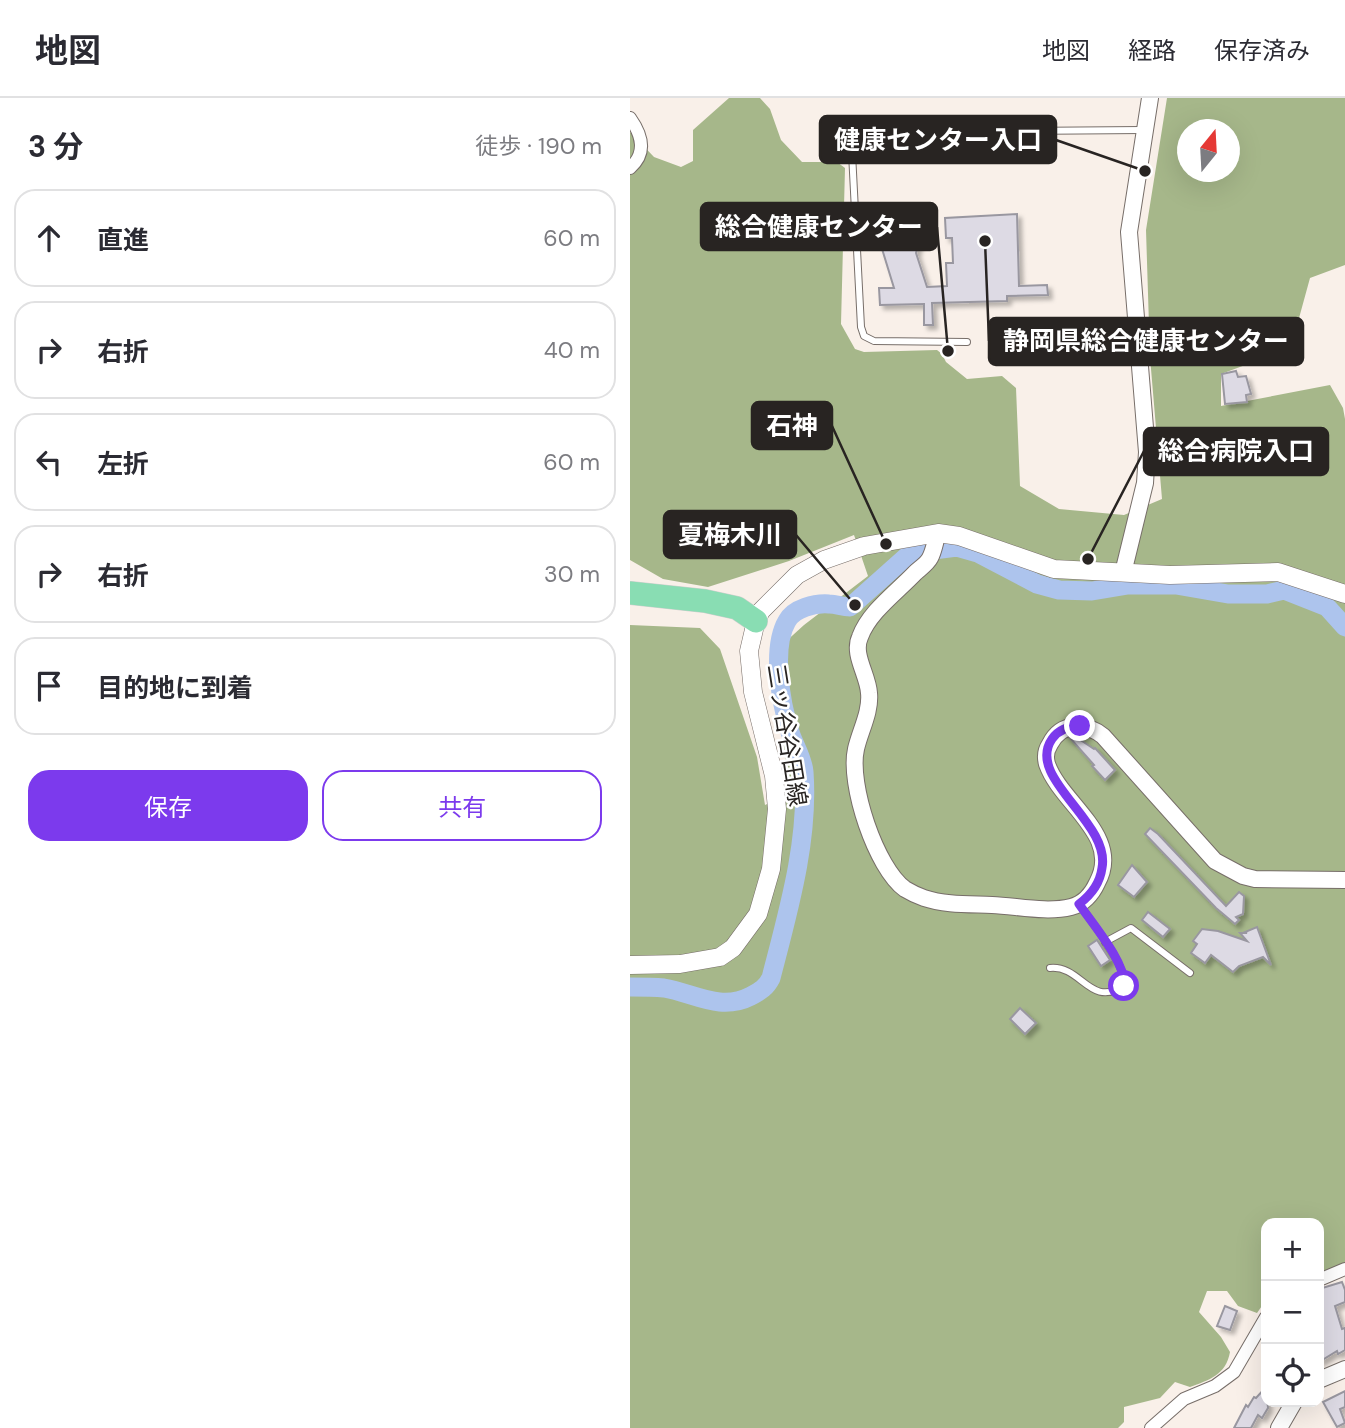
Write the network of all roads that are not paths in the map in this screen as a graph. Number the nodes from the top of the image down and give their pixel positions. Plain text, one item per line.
1 (1150, 98) edge
2 (630, 118) edge
3 (1143, 130) junction
4 (630, 168) edge
5 (967, 342) dead end
6 (937, 535) junction
7 (1124, 573) junction
8 (630, 593) edge
9 (1345, 594) edge
10 (630, 603) edge
11 (755, 621) junction
12 (1345, 880) edge
13 (1079, 904) junction
14 (1105, 942) junction
15 (630, 965) edge
16 (1050, 968) dead end
17 (1190, 974) dead end
18 (1345, 1269) edge
19 (1324, 1278) edge
20 (1261, 1326) edge
21 (1345, 1369) edge
22 (1324, 1378) edge
23 (1291, 1407) edge
24 (1151, 1428) edge
25 (1279, 1428) edge

1 - 3 street
2 - 4 street
3 - 5 lane
3 - 7 street
6 - 7 main road, 三ッ谷谷田線
6 - 11 main road, 三ッ谷谷田線
6 - 13 street
7 - 9 main road, 三ッ谷谷田線
8 - 11 highway
10 - 11 highway
11 - 15 main road, 三ッ谷谷田線
12 - 13 street
13 - 14 lane
14 - 16 lane
14 - 17 lane
18 - 19 street
20 - 24 street
21 - 22 street
23 - 25 street

